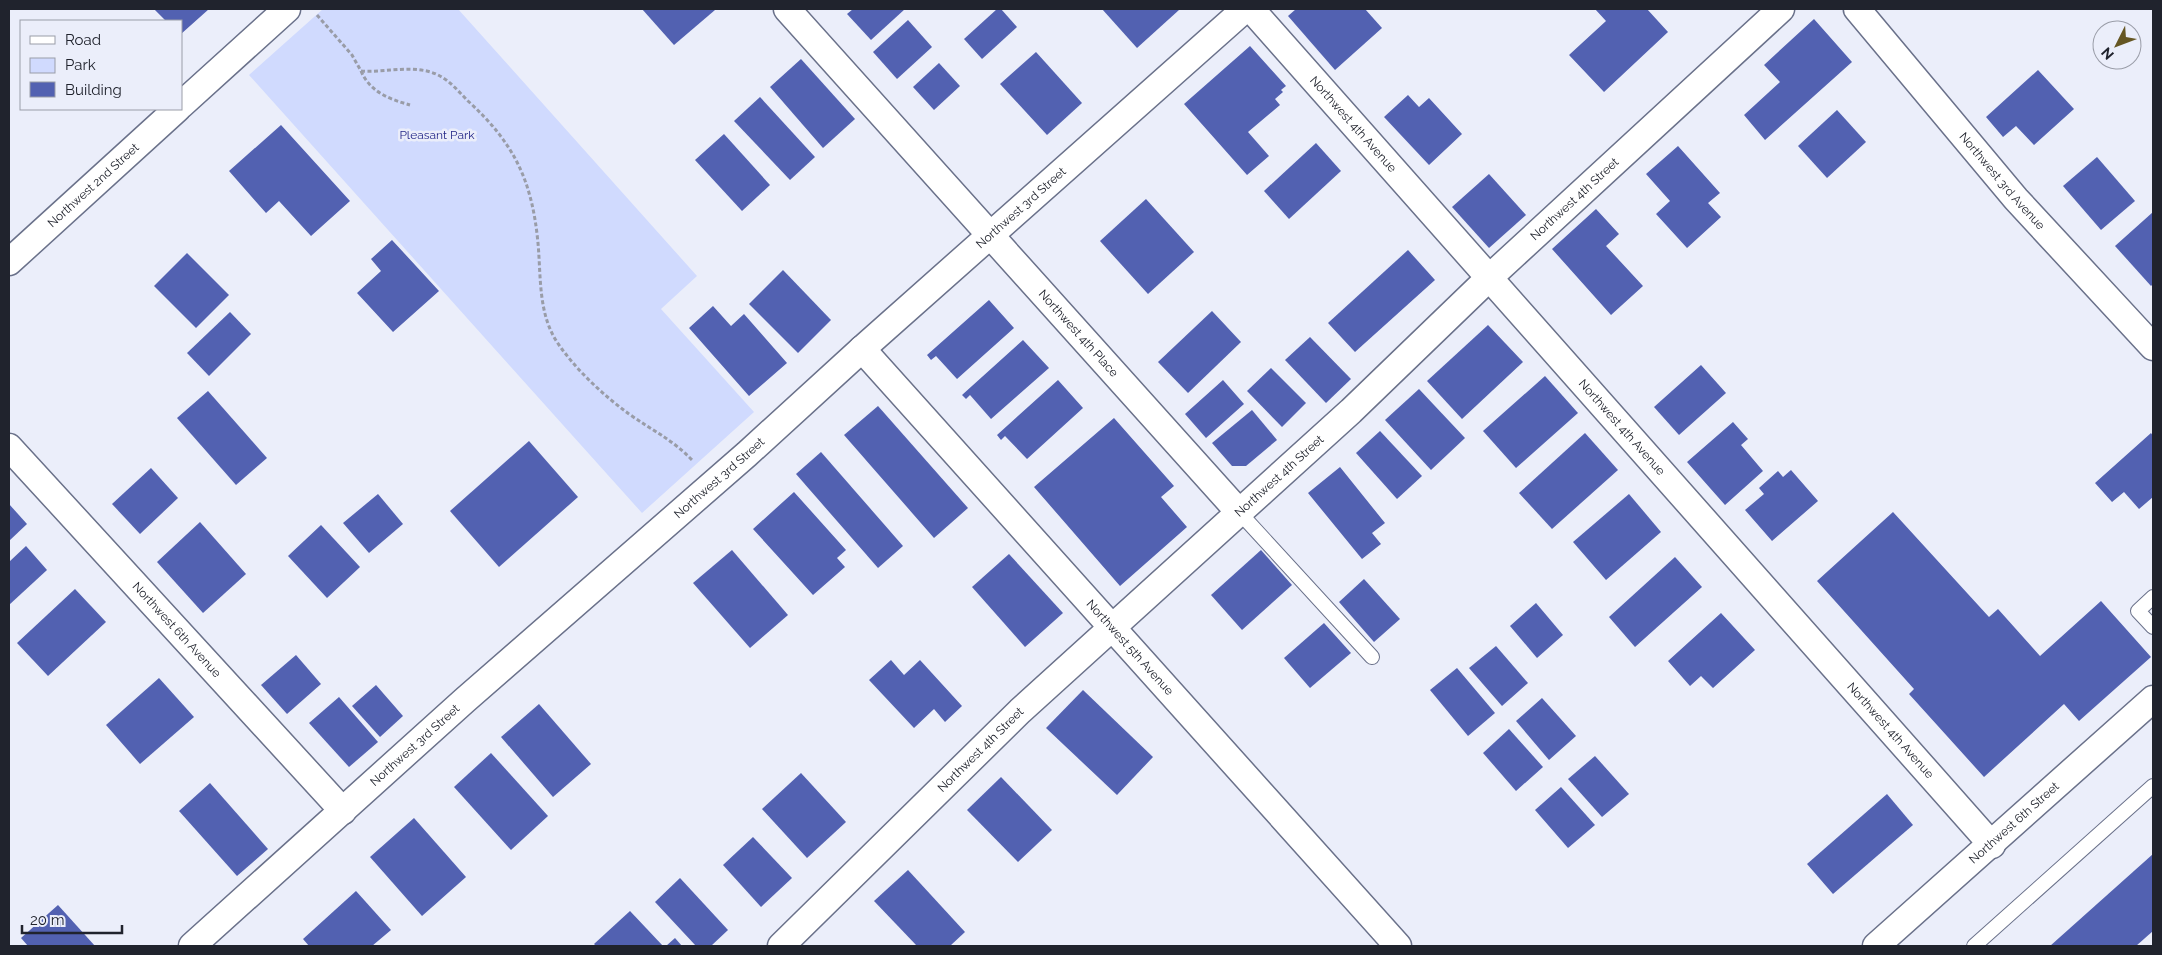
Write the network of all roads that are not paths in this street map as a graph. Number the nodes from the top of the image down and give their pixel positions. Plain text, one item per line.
1 (287, 9) edge
2 (787, 9) edge
3 (1244, 9) edge
4 (1251, 9) edge
5 (1781, 9) edge
6 (1857, 9) edge
7 (182, 104) edge
8 (176, 110) edge
9 (990, 235) junction
10 (9, 262) edge
11 (1490, 276) junction
12 (2153, 348) edge
13 (862, 349) junction
14 (9, 447) edge
15 (1239, 512) junction
16 (2153, 597) edge
17 (1112, 627) junction
18 (2153, 627) edge
19 (1372, 657) dead end
20 (2153, 699) edge
21 (2153, 786) edge
22 (343, 812) junction
23 (1992, 845) junction
24 (192, 946) edge
25 (781, 946) edge
26 (1398, 946) edge
27 (1876, 946) edge
28 (1974, 946) edge

1 - 7 street
2 - 9 street, Northwest 4th Place
3 - 9 street, Northwest 3rd Street
4 - 11 street, Northwest 4th Avenue
5 - 11 street, Northwest 4th Street
6 - 12 street, Northwest 3rd Avenue
8 - 10 street, Northwest 2nd Street
9 - 13 street, Northwest 3rd Street
9 - 15 street, Northwest 4th Place
11 - 15 street, Northwest 4th Street
11 - 23 street, Northwest 4th Avenue
13 - 17 street, Northwest 5th Avenue
13 - 22 street, Northwest 3rd Street
14 - 22 street, Northwest 6th Avenue
15 - 17 street, Northwest 4th Street
15 - 19 lane, Northwest 4th Place
16 - 18 lane
17 - 25 street, Northwest 4th Street
17 - 26 street, Northwest 5th Avenue
20 - 23 street, Northwest 6th Street
21 - 28 lane
22 - 24 street, Northwest 3rd Street
23 - 27 street, Northwest 6th Street

